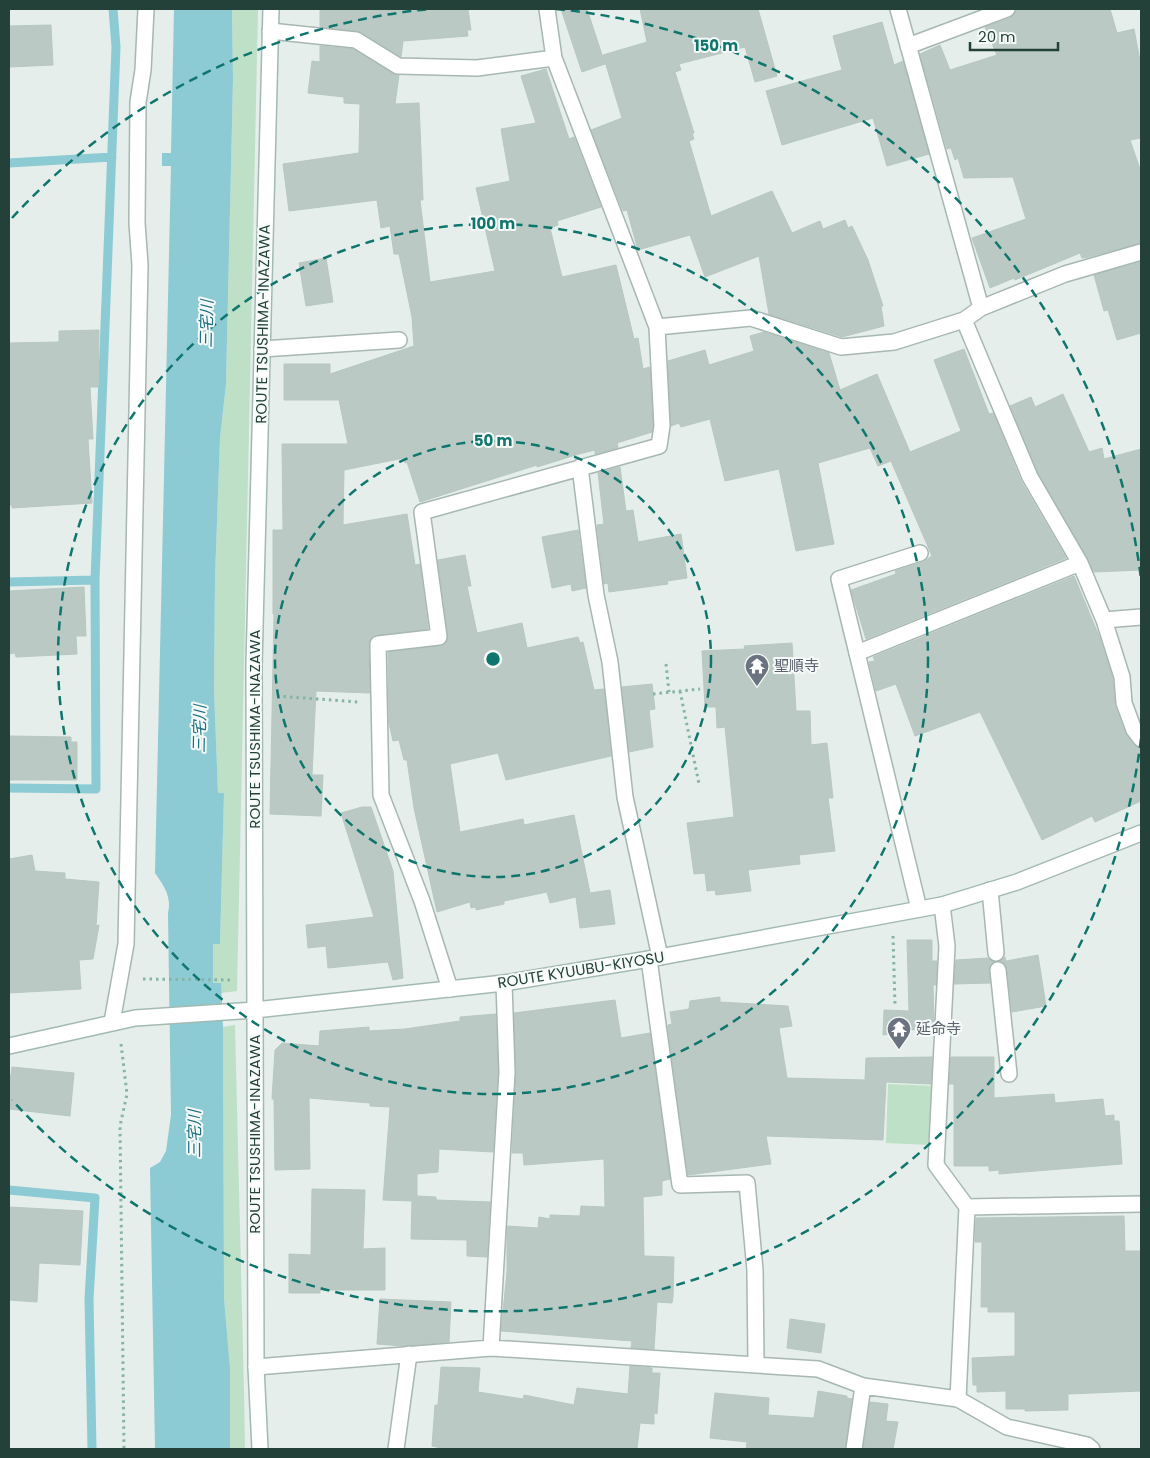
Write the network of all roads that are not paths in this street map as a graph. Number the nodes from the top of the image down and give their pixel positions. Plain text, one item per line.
1 (146, 9) edge
2 (271, 9) edge
3 (547, 9) edge
4 (898, 9) edge
5 (1007, 9) edge
6 (270, 31) junction
7 (908, 46) junction
8 (554, 58) junction
9 (1141, 252) edge
10 (981, 308) junction
11 (964, 320) junction
12 (657, 327) junction
13 (399, 340) dead end
14 (262, 349) junction
15 (580, 468) junction
16 (920, 553) dead end
17 (1080, 563) junction
18 (1141, 617) edge
19 (1104, 620) junction
20 (857, 653) junction
21 (1141, 739) edge
22 (1141, 833) edge
23 (990, 890) junction
24 (942, 905) junction
25 (919, 909) junction
26 (996, 953) dead end
27 (654, 958) junction
28 (998, 970) dead end
29 (504, 983) junction
30 (450, 989) junction
31 (255, 1010) junction
32 (115, 1022) junction
33 (9, 1046) edge
34 (1009, 1074) dead end
35 (1141, 1204) edge
36 (967, 1207) junction
37 (491, 1348) junction
38 (409, 1354) junction
39 (756, 1363) junction
40 (256, 1367) junction
41 (863, 1386) junction
42 (958, 1399) junction
43 (260, 1449) edge
44 (396, 1449) edge
45 (854, 1449) edge
46 (1092, 1449) edge

1 - 32 street
2 - 6 street, ROUTE TSUSHIMA-INAZAWA
3 - 8 street
4 - 7 street
5 - 7 street
6 - 8 street
6 - 14 street, ROUTE TSUSHIMA-INAZAWA
7 - 10 street
8 - 12 street
9 - 10 street
10 - 11 street
11 - 12 street
11 - 17 street
12 - 15 street
13 - 14 street
14 - 31 street, ROUTE TSUSHIMA-INAZAWA
15 - 27 street
15 - 30 street
16 - 20 street
17 - 19 street
17 - 20 street
18 - 19 street
19 - 21 street
20 - 25 street
22 - 23 street, ROUTE KYUUBU-KIYOSU
23 - 24 street, ROUTE KYUUBU-KIYOSU
23 - 26 street
24 - 25 street, ROUTE KYUUBU-KIYOSU
24 - 36 street
25 - 27 street, ROUTE KYUUBU-KIYOSU
27 - 29 street, ROUTE KYUUBU-KIYOSU
27 - 39 street
28 - 34 street
29 - 30 street, ROUTE KYUUBU-KIYOSU
29 - 37 street
30 - 31 street, ROUTE KYUUBU-KIYOSU
31 - 32 street, ROUTE KYUUBU-KIYOSU
31 - 40 street, ROUTE TSUSHIMA-INAZAWA
32 - 33 street, ROUTE KYUUBU-KIYOSU
35 - 36 street
36 - 42 street
37 - 38 street
37 - 39 street
38 - 40 street
38 - 44 street
39 - 41 street
40 - 43 street, ROUTE TSUSHIMA-INAZAWA
41 - 42 street
41 - 45 street
42 - 46 street

